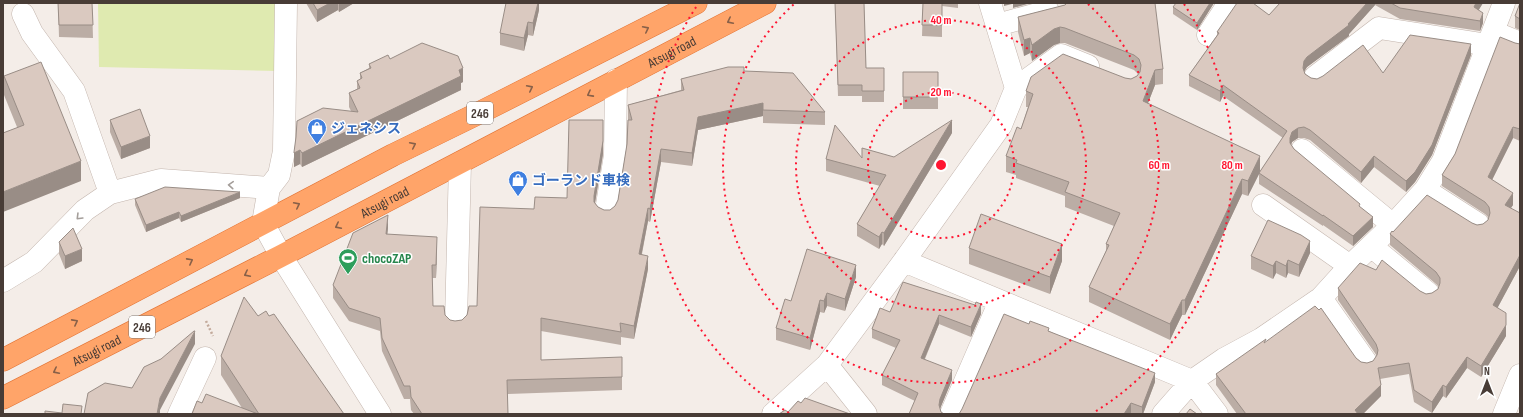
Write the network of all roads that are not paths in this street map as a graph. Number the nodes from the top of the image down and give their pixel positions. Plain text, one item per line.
1 (286, 3) edge
2 (696, 3) edge
3 (765, 3) edge
4 (990, 3) edge
5 (1229, 3) edge
6 (1504, 3) edge
7 (1061, 8) edge
8 (23, 14) dead end
9 (997, 25) junction
10 (1208, 35) dead end
11 (1490, 39) junction
12 (1520, 44) edge
13 (1109, 74) edge
14 (1316, 77) edge
15 (616, 80) junction
16 (1016, 88) junction
17 (1302, 150) dead end
18 (460, 163) junction
19 (269, 188) junction
20 (1425, 190) junction
21 (110, 193) junction
22 (1263, 205) dead end
23 (606, 211) edge
24 (263, 223) junction
25 (1478, 224) edge
26 (1393, 226) junction
27 (1371, 246) junction
28 (281, 256) junction
29 (904, 261) junction
30 (1350, 266) junction
31 (3, 281) edge
32 (1428, 293) edge
33 (1321, 298) junction
34 (1000, 301) junction
35 (456, 322) edge
36 (205, 358) dead end
37 (3, 360) edge
38 (1366, 362) edge
39 (827, 364) junction
40 (1520, 375) edge
41 (1192, 381) junction
42 (3, 398) edge
43 (179, 414) edge
44 (380, 414) edge
45 (773, 414) edge
46 (866, 414) edge
47 (951, 414) edge
48 (1163, 414) edge
49 (1217, 414) edge
50 (1504, 414) edge

1 - 19 street
24 -> 2 highway, 246
3 -> 15 highway, Atsugi road / 246
4 - 9 street
5 - 10 street
6 - 11 street
7 - 9 street
8 - 21 street
9 - 16 street
11 - 12 street
11 - 14 street
11 - 20 street
13 - 16 street
15 -> 18 highway, Atsugi road / 246
15 - 23 street
16 - 29 street
17 - 26 street
18 -> 28 highway, Atsugi road / 246
18 - 35 street
19 -> 21 street
19 - 24 street
20 - 25 street
20 - 26 street
21 -> 31 street
22 - 30 street
24 - 28 street
37 -> 24 highway, 246
26 - 27 street
27 - 30 street
27 - 32 street
28 -> 42 highway, Atsugi road / 246
28 - 44 street
29 - 34 street
29 - 39 street
30 - 33 street
33 - 38 street
33 - 41 street
34 - 41 street
34 - 47 street
36 - 43 street
39 - 45 street
39 - 46 street
40 - 50 street
41 - 48 street
41 - 49 street

